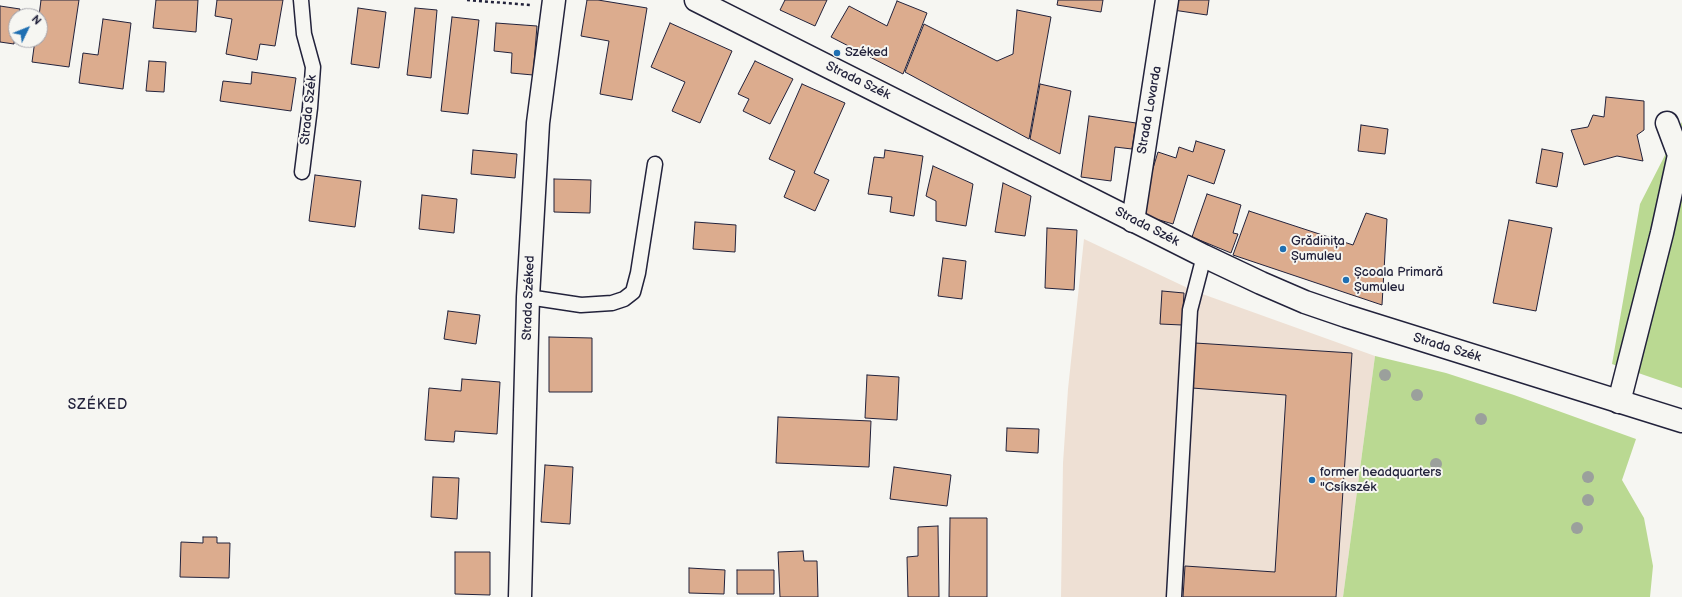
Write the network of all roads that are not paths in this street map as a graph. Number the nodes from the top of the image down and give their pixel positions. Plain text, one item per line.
1 (301, 0) edge
2 (696, 0) edge
3 (1167, 0) edge
4 (545, 1) edge
5 (1667, 122) dead end
6 (654, 164) dead end
7 (302, 172) dead end
8 (1133, 220) junction
9 (1204, 256) junction
10 (528, 297) junction
11 (1619, 402) junction
12 (1682, 421) edge
13 (520, 597) edge
14 (1174, 597) edge

1 - 7 lane, Strada Szék
2 - 8 street, Strada Szék
3 - 8 street, Strada Lovarda
4 - 10 street, Strada Széked
5 - 11 street
6 - 10 lane
8 - 9 street, Strada Szék
9 - 11 street, Strada Szék
9 - 14 lane
10 - 13 street, Strada Széked
11 - 12 street, Strada Szék

